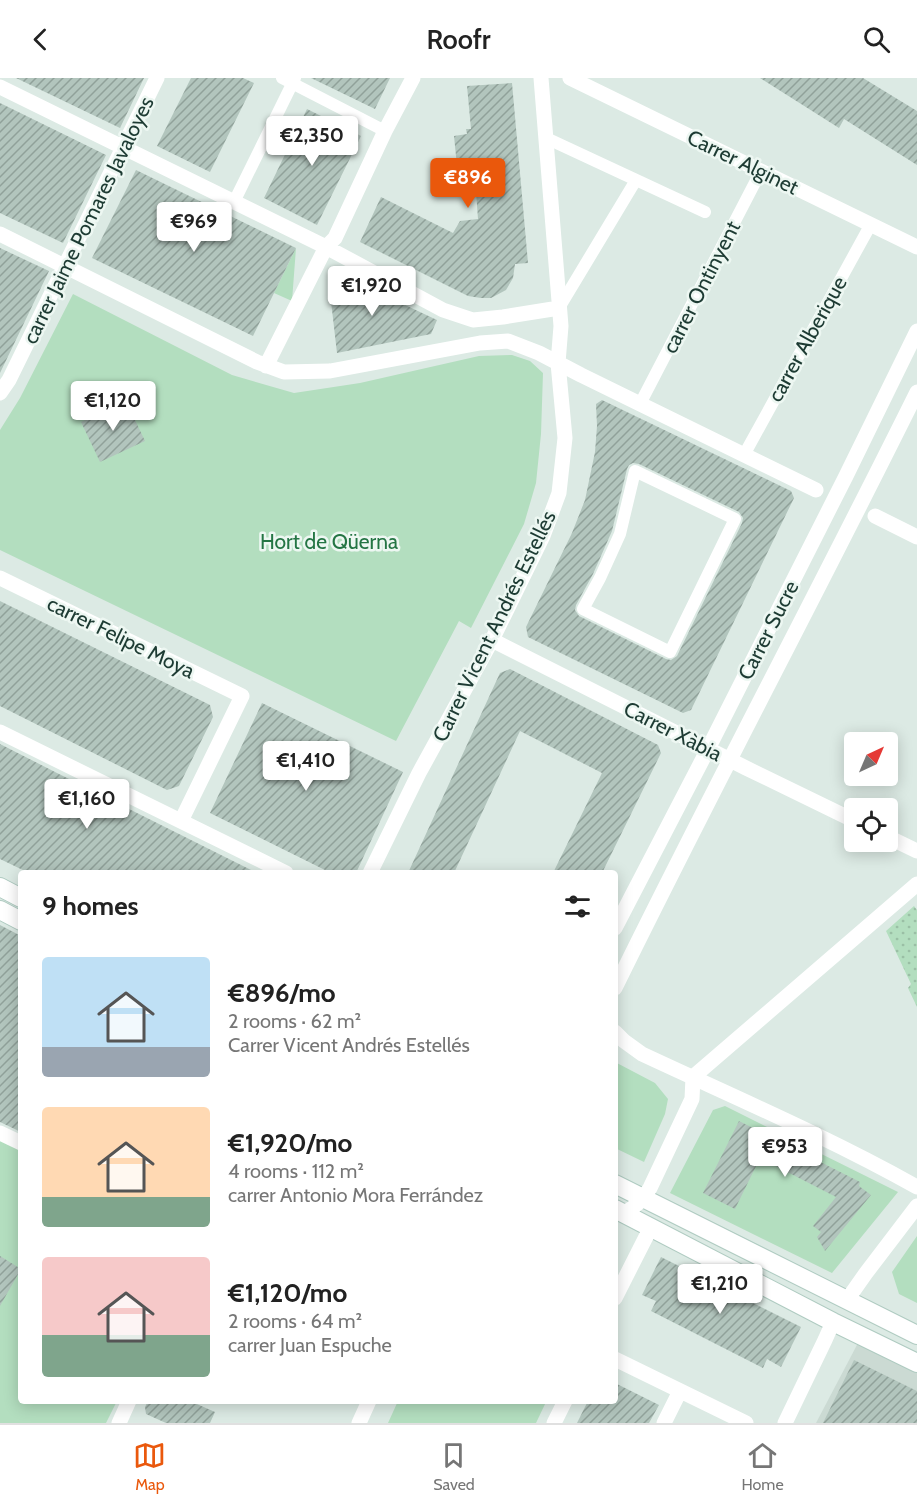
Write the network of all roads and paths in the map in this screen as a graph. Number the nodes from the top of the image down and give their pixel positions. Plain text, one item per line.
1 (157, 78) edge
2 (413, 78) edge
3 (541, 78) edge
4 (570, 78) edge
5 (290, 80) edge
6 (0, 87) edge
7 (385, 131) junction
8 (546, 138) junction
9 (123, 147) junction
10 (761, 171) junction
11 (636, 180) junction
12 (234, 202) junction
13 (705, 212) dead end
14 (871, 224) junction
15 (0, 234) edge
16 (326, 247) junction
17 (917, 247) edge
18 (65, 266) junction
19 (559, 308) junction
20 (917, 331) edge
21 (558, 363) junction
22 (266, 366) junction
23 (3, 383) edge
24 (917, 392) edge
25 (640, 404) junction
26 (744, 454) junction
27 (816, 490) dead end
28 (875, 516) dead end
29 (735, 519) joint
30 (917, 537) edge
31 (0, 578) edge
32 (492, 640) junction
33 (0, 732) edge
34 (708, 748) junction
35 (731, 760) junction
36 (844, 816) edge
37 (181, 821) junction
38 (898, 842) edge
39 (917, 851) edge
40 (280, 870) edge
41 (372, 870) edge
42 (917, 884) edge
43 (0, 887) edge
44 (18, 896) edge
45 (0, 910) edge
46 (18, 919) edge
47 (618, 922) edge
48 (618, 982) edge
49 (618, 1035) edge
50 (618, 1042) edge
51 (642, 1054) junction
52 (693, 1077) junction
53 (0, 1132) edge
54 (18, 1141) edge
55 (618, 1185) edge
56 (917, 1187) edge
57 (644, 1198) junction
58 (917, 1206) edge
59 (619, 1211) edge
60 (651, 1227) junction
61 (618, 1292) edge
62 (847, 1300) junction
63 (832, 1322) junction
64 (917, 1335) edge
65 (618, 1360) edge
66 (917, 1363) edge
67 (680, 1391) junction
68 (128, 1404) edge
69 (368, 1404) edge
70 (560, 1404) edge
71 (119, 1423) edge
72 (359, 1423) edge
73 (554, 1423) edge
74 (664, 1423) edge
75 (746, 1423) edge
76 (785, 1423) edge

1 - 9 street, carrer Jaime Pomares Javaloyes
2 - 7 street
3 - 8 street, Carrer Vicent Andrés Estellés
4 - 10 street, Carrer Alginet
5 - 7 street
5 - 12 street
6 - 9 street
7 - 16 street
8 - 11 street
8 - 19 street, Carrer Vicent Andrés Estellés
9 - 12 street
9 - 18 street, carrer Jaime Pomares Javaloyes
10 - 14 street, Carrer Alginet
10 - 25 street, carrer Ontinyent
11 - 13 street
11 - 19 street
12 - 16 street
14 - 17 street, Carrer Alginet
14 - 26 street, carrer Alberique
15 - 18 street
16 - 19 street
16 - 22 street
18 - 22 street
18 - 23 street, carrer Jaime Pomares Javaloyes
19 - 21 street, Carrer Vicent Andrés Estellés
20 - 34 street, Carrer Sucre
21 - 22 street
21 - 25 street
21 - 32 street, Carrer Vicent Andrés Estellés
24 - 35 street, Carrer Sucre
25 - 26 street
26 - 27 street
28 - 30 street
29 - 29 street
31 - 37 street, carrer Felipe Moya
32 - 34 street, Carrer Xàbia
32 - 41 street, Carrer Vicent Andrés Estellés
33 - 37 street
34 - 35 street, Carrer Xàbia
34 - 47 street, Carrer Sucre
35 - 36 street, Carrer Xàbia
35 - 48 street, Carrer Sucre
37 - 40 street
38 - 39 street
42 - 52 street
43 - 44 main road
45 - 46 main road
49 - 51 street
50 - 51 street
51 - 52 street
52 - 56 street
52 - 57 street
53 - 54 street
55 - 57 main road
57 - 59 street
57 - 62 main road
58 - 62 street
59 - 60 main road
60 - 61 street
60 - 63 main road
62 - 64 main road
63 - 66 main road
63 - 76 street
65 - 67 street
67 - 74 street
67 - 75 street
68 - 71 street
69 - 72 street
70 - 73 street

